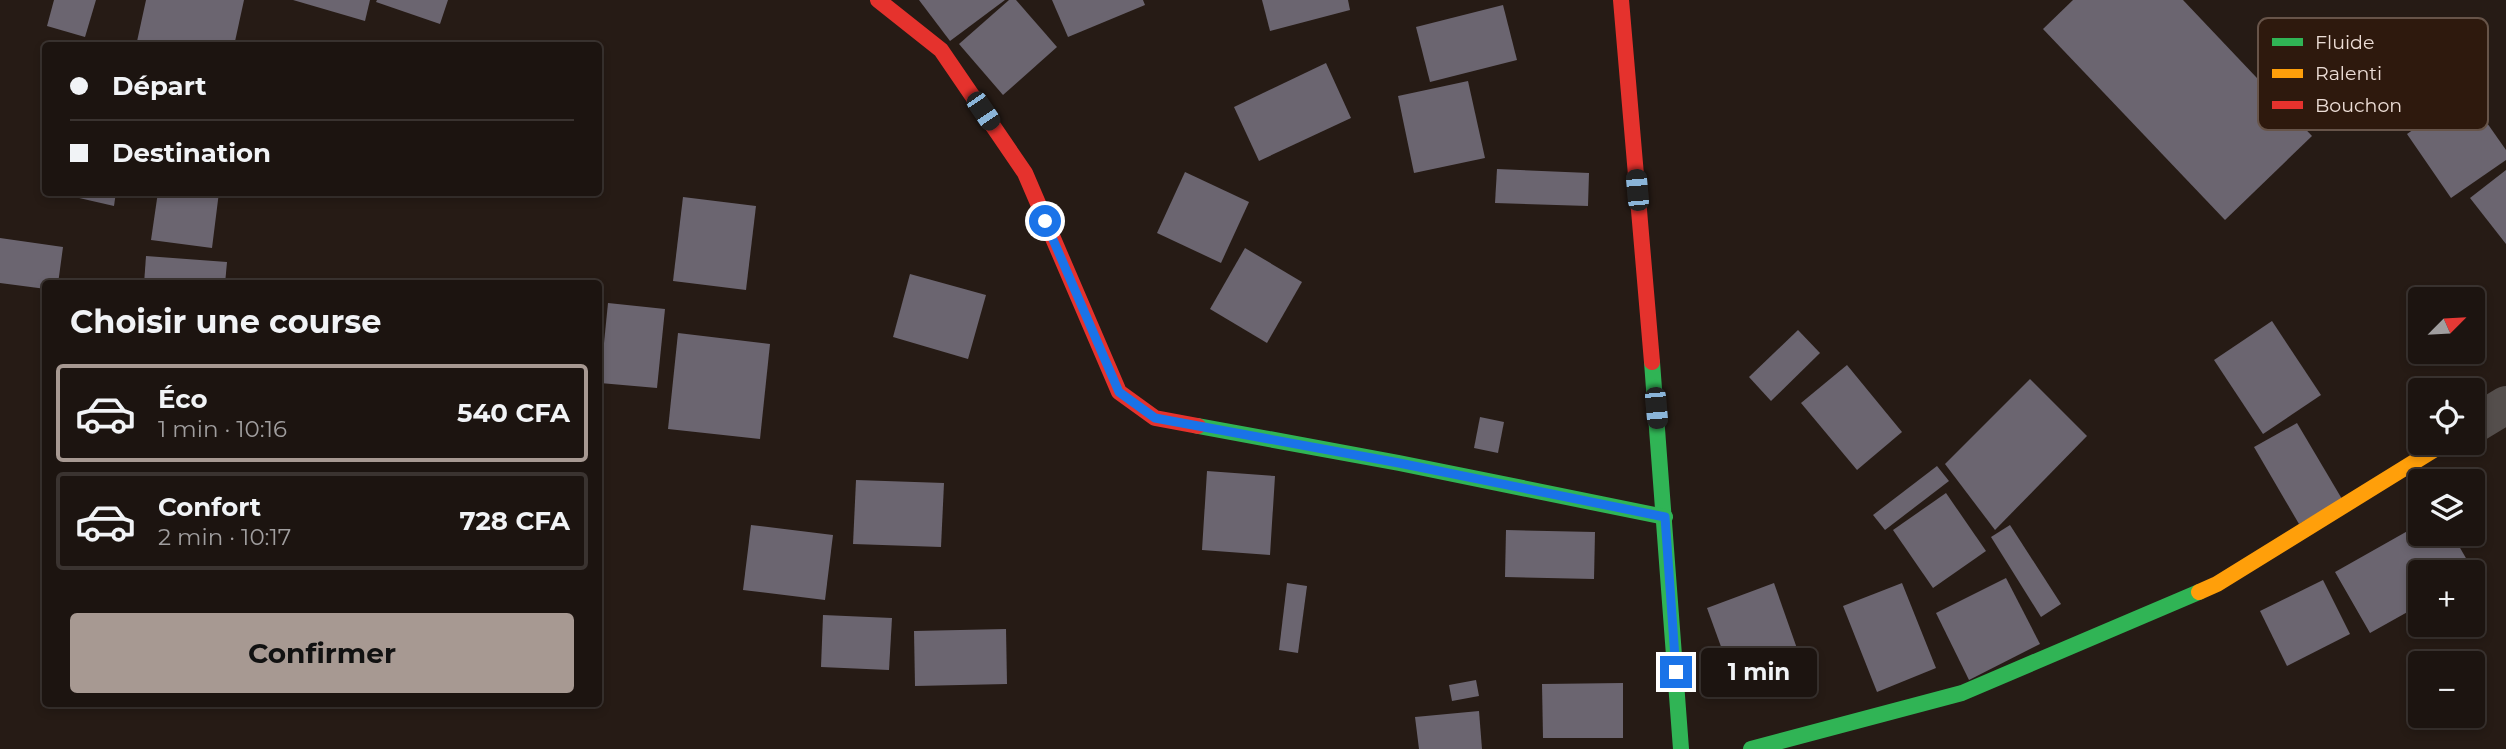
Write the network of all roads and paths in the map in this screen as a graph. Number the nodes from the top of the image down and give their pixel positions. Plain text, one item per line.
1 (878, 0) edge
2 (1621, 0) edge
3 (2506, 405) edge
4 (2485, 418) edge
5 (2426, 455) edge
6 (1665, 517) junction
7 (1681, 749) edge
8 (1751, 749) edge

1 - 6 street
2 - 6 street
3 - 4 street
5 - 8 street
6 - 7 street

